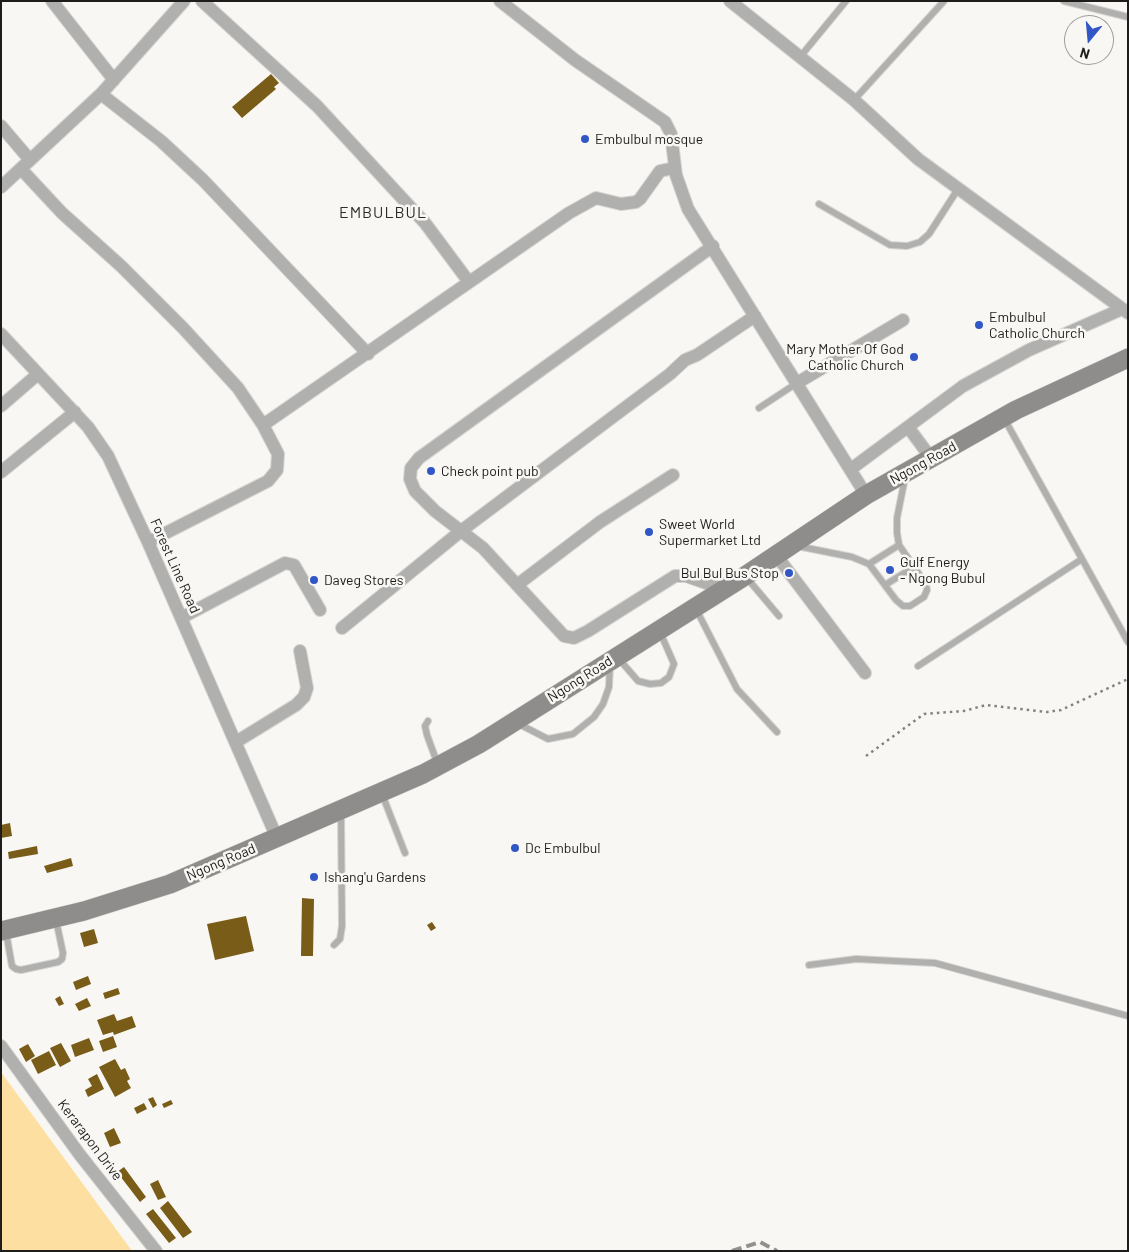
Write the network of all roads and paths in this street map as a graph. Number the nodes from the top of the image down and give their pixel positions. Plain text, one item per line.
1 (52, 1) edge
2 (184, 1) edge
3 (202, 1) edge
4 (500, 1) edge
5 (730, 1) edge
6 (846, 1) edge
7 (944, 1) edge
8 (1064, 1) edge
9 (1128, 17) edge
10 (800, 58) junction
11 (114, 80) junction
12 (101, 94) junction
13 (854, 100) junction
14 (1, 126) edge
15 (25, 165) junction
16 (674, 168) junction
17 (1, 187) edge
18 (958, 188) junction
19 (819, 204) dead end
20 (712, 246) junction
21 (469, 282) junction
22 (1125, 311) edge
23 (755, 316) junction
24 (903, 320) dead end
25 (1, 334) edge
26 (368, 354) junction
27 (1128, 358) edge
28 (38, 374) junction
29 (797, 383) junction
30 (1, 406) edge
31 (759, 408) dead end
32 (75, 412) junction
33 (1003, 417) junction
34 (263, 425) junction
35 (908, 427) junction
36 (931, 458) junction
37 (851, 469) junction
38 (1, 472) edge
39 (906, 472) junction
40 (673, 475) dead end
41 (866, 495) junction
42 (461, 531) junction
43 (148, 542) junction
44 (792, 545) junction
45 (899, 545) junction
46 (776, 555) junction
47 (1082, 559) junction
48 (869, 564) junction
49 (914, 567) junction
50 (745, 576) junction
51 (517, 585) junction
52 (885, 585) junction
53 (723, 589) junction
54 (695, 606) junction
55 (320, 610) dead end
56 (779, 616) dead end
57 (181, 618) junction
58 (342, 628) dead end
59 (659, 629) junction
60 (1128, 642) edge
61 (300, 651) dead end
62 (614, 657) junction
63 (918, 666) dead end
64 (865, 673) dead end
65 (1128, 679) edge
66 (428, 721) dead end
67 (514, 721) junction
68 (777, 732) dead end
69 (236, 742) junction
70 (866, 756) dead end
71 (439, 766) junction
72 (382, 792) junction
73 (341, 810) junction
74 (277, 838) junction
75 (405, 853) dead end
76 (55, 919) junction
77 (4, 931) edge
78 (334, 945) dead end
79 (809, 965) dead end
80 (1128, 1016) edge
81 (1, 1046) edge
82 (156, 1251) edge

1 - 11 street
2 - 11 street
3 - 21 street
4 - 16 street
5 - 10 street
6 - 10 lane
7 - 13 lane
8 - 9 lane
10 - 13 street
11 - 12 street
12 - 15 street
12 - 26 street
13 - 18 street
14 - 15 street
15 - 17 street
15 - 34 street
16 - 20 street
16 - 21 street
18 - 19 lane
18 - 22 street
20 - 23 street
20 - 42 street
21 - 26 street
22 - 35 street
23 - 29 street
23 - 42 street
24 - 29 street
25 - 28 street, Forest Line Road
26 - 34 street
27 - 33 main road, Ngong Road
28 - 30 street
28 - 32 street, Forest Line Road
29 - 31 lane
29 - 37 street
32 - 38 street
32 - 43 street, Forest Line Road
33 - 36 main road, Ngong Road
33 - 47 lane
34 - 43 street
35 - 36 street
35 - 37 street
36 - 39 main road, Ngong Road
37 - 41 street
39 - 41 main road, Ngong Road
39 - 45 lane
40 - 51 street
41 - 44 main road, Ngong Road
42 - 51 street
42 - 58 street
43 - 57 street, Forest Line Road
44 - 46 main road, Ngong Road
44 - 48 lane
45 - 48 lane
45 - 49 lane
46 - 50 main road, Ngong Road
46 - 64 street
47 - 60 lane
47 - 63 lane
48 - 52 lane
49 - 52 lane
49 - 52 lane
50 - 53 main road, Ngong Road
50 - 56 lane
51 - 53 street
53 - 54 main road, Ngong Road
54 - 59 main road, Ngong Road
54 - 68 lane
55 - 57 street
57 - 69 street, Forest Line Road
59 - 62 main road, Ngong Road
59 - 62 lane
61 - 69 street
62 - 67 main road, Ngong Road
62 - 67 lane
65 - 70 path
66 - 71 lane
67 - 71 main road, Ngong Road
69 - 74 street, Forest Line Road
71 - 72 main road, Ngong Road
72 - 73 main road, Ngong Road
72 - 75 lane
73 - 74 main road, Ngong Road
73 - 78 lane
74 - 76 main road, Ngong Road
76 - 77 main road, Ngong Road
76 - 77 lane
79 - 80 lane
81 - 82 street, Kerarapon Drive

